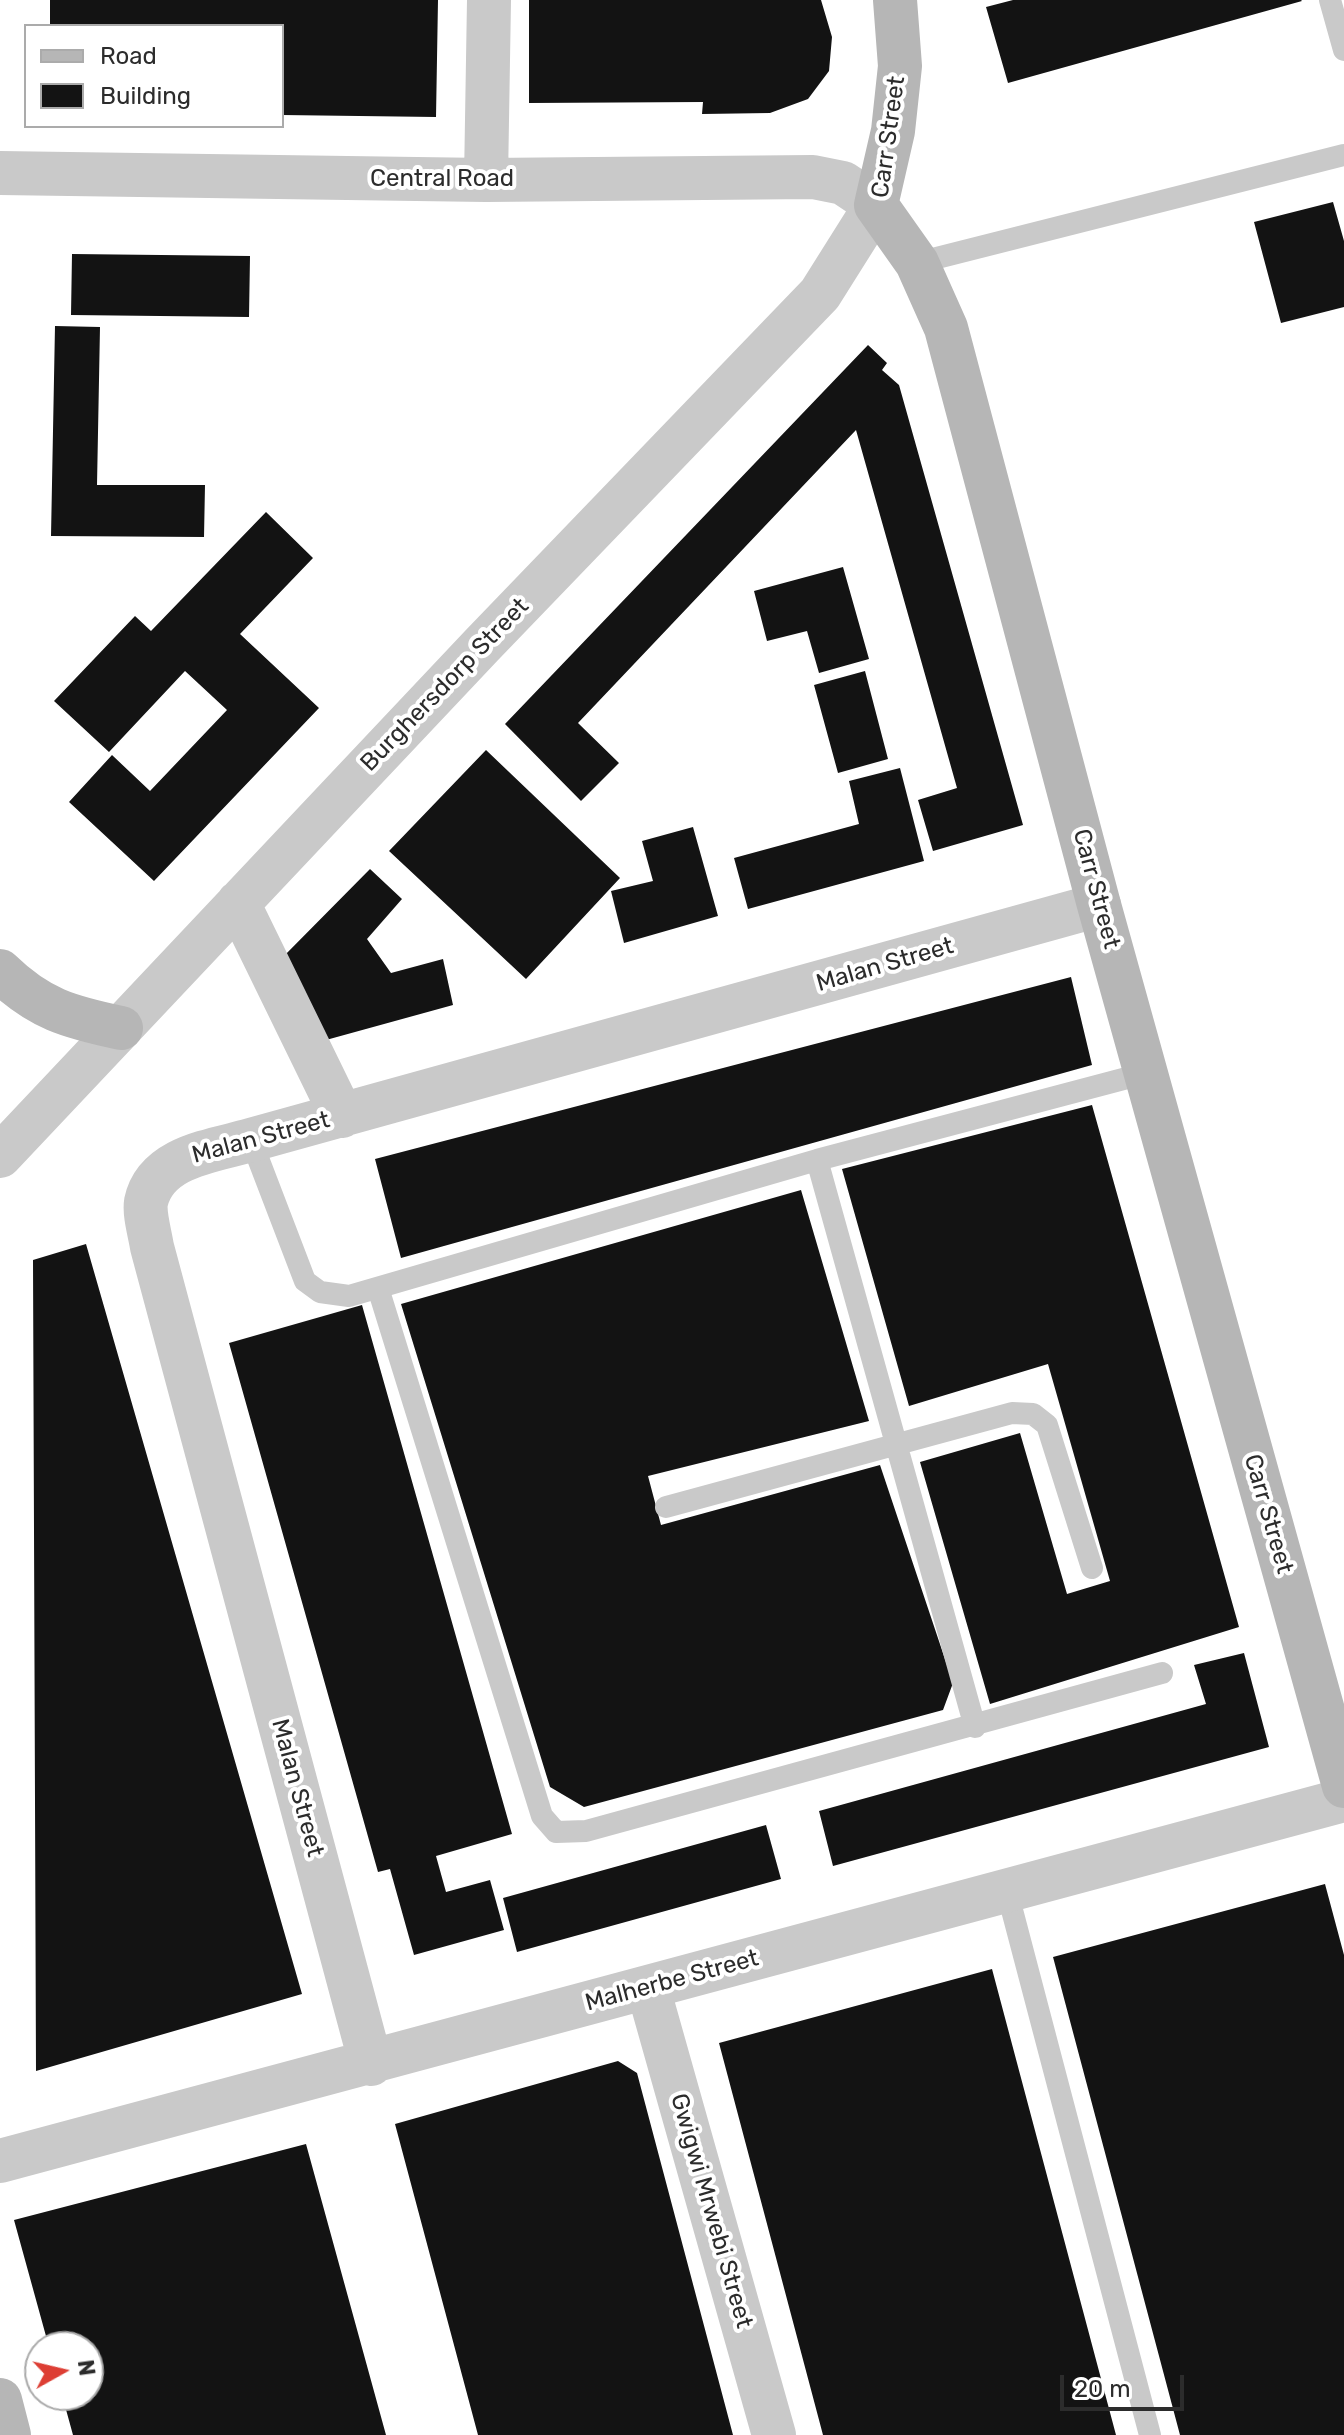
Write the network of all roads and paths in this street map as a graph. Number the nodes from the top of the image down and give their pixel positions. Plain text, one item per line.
1 (489, 0) edge
2 (895, 0) edge
3 (1330, 0) edge
4 (1344, 50) edge
5 (1344, 157) edge
6 (0, 173) edge
7 (486, 180) junction
8 (876, 205) junction
9 (917, 263) junction
10 (238, 903) junction
11 (1084, 909) junction
12 (0, 971) edge
13 (121, 1028) junction
14 (1146, 1073) junction
15 (342, 1116) junction
16 (251, 1140) junction
17 (0, 1156) edge
18 (817, 1160) junction
19 (378, 1288) junction
20 (895, 1442) junction
21 (666, 1507) dead end
22 (1092, 1568) dead end
23 (1162, 1673) dead end
24 (975, 1727) junction
25 (1344, 1786) edge
26 (1344, 1800) edge
27 (1007, 1891) junction
28 (648, 1988) junction
29 (371, 2064) junction
30 (0, 2161) edge
31 (0, 2400) edge
32 (9, 2435) edge
33 (774, 2435) edge
34 (1150, 2435) edge

1 - 7 street
2 - 8 street, Carr Street
3 - 4 lane
5 - 9 lane
6 - 7 street, Central Road
7 - 8 street, Central Road
8 - 9 street, Carr Street
8 - 10 street, Burghersdorp Street
9 - 11 street, Carr Street
10 - 13 street, Burghersdorp Street
10 - 15 street
11 - 14 street, Carr Street
11 - 15 street, Malan Street
12 - 13 street
13 - 17 street, Burghersdorp Street
14 - 18 lane
14 - 25 street, Carr Street
15 - 16 street, Malan Street
16 - 19 lane
16 - 29 street, Malan Street
18 - 19 lane
18 - 20 lane
19 - 24 lane
20 - 21 lane
20 - 22 lane
20 - 24 lane
23 - 24 lane
26 - 27 street, Malherbe Street
27 - 28 street, Malherbe Street
27 - 34 lane
28 - 29 street, Malherbe Street
28 - 33 street, Gwigwi Mrwebi Street
29 - 30 street, Malherbe Street
31 - 32 street

